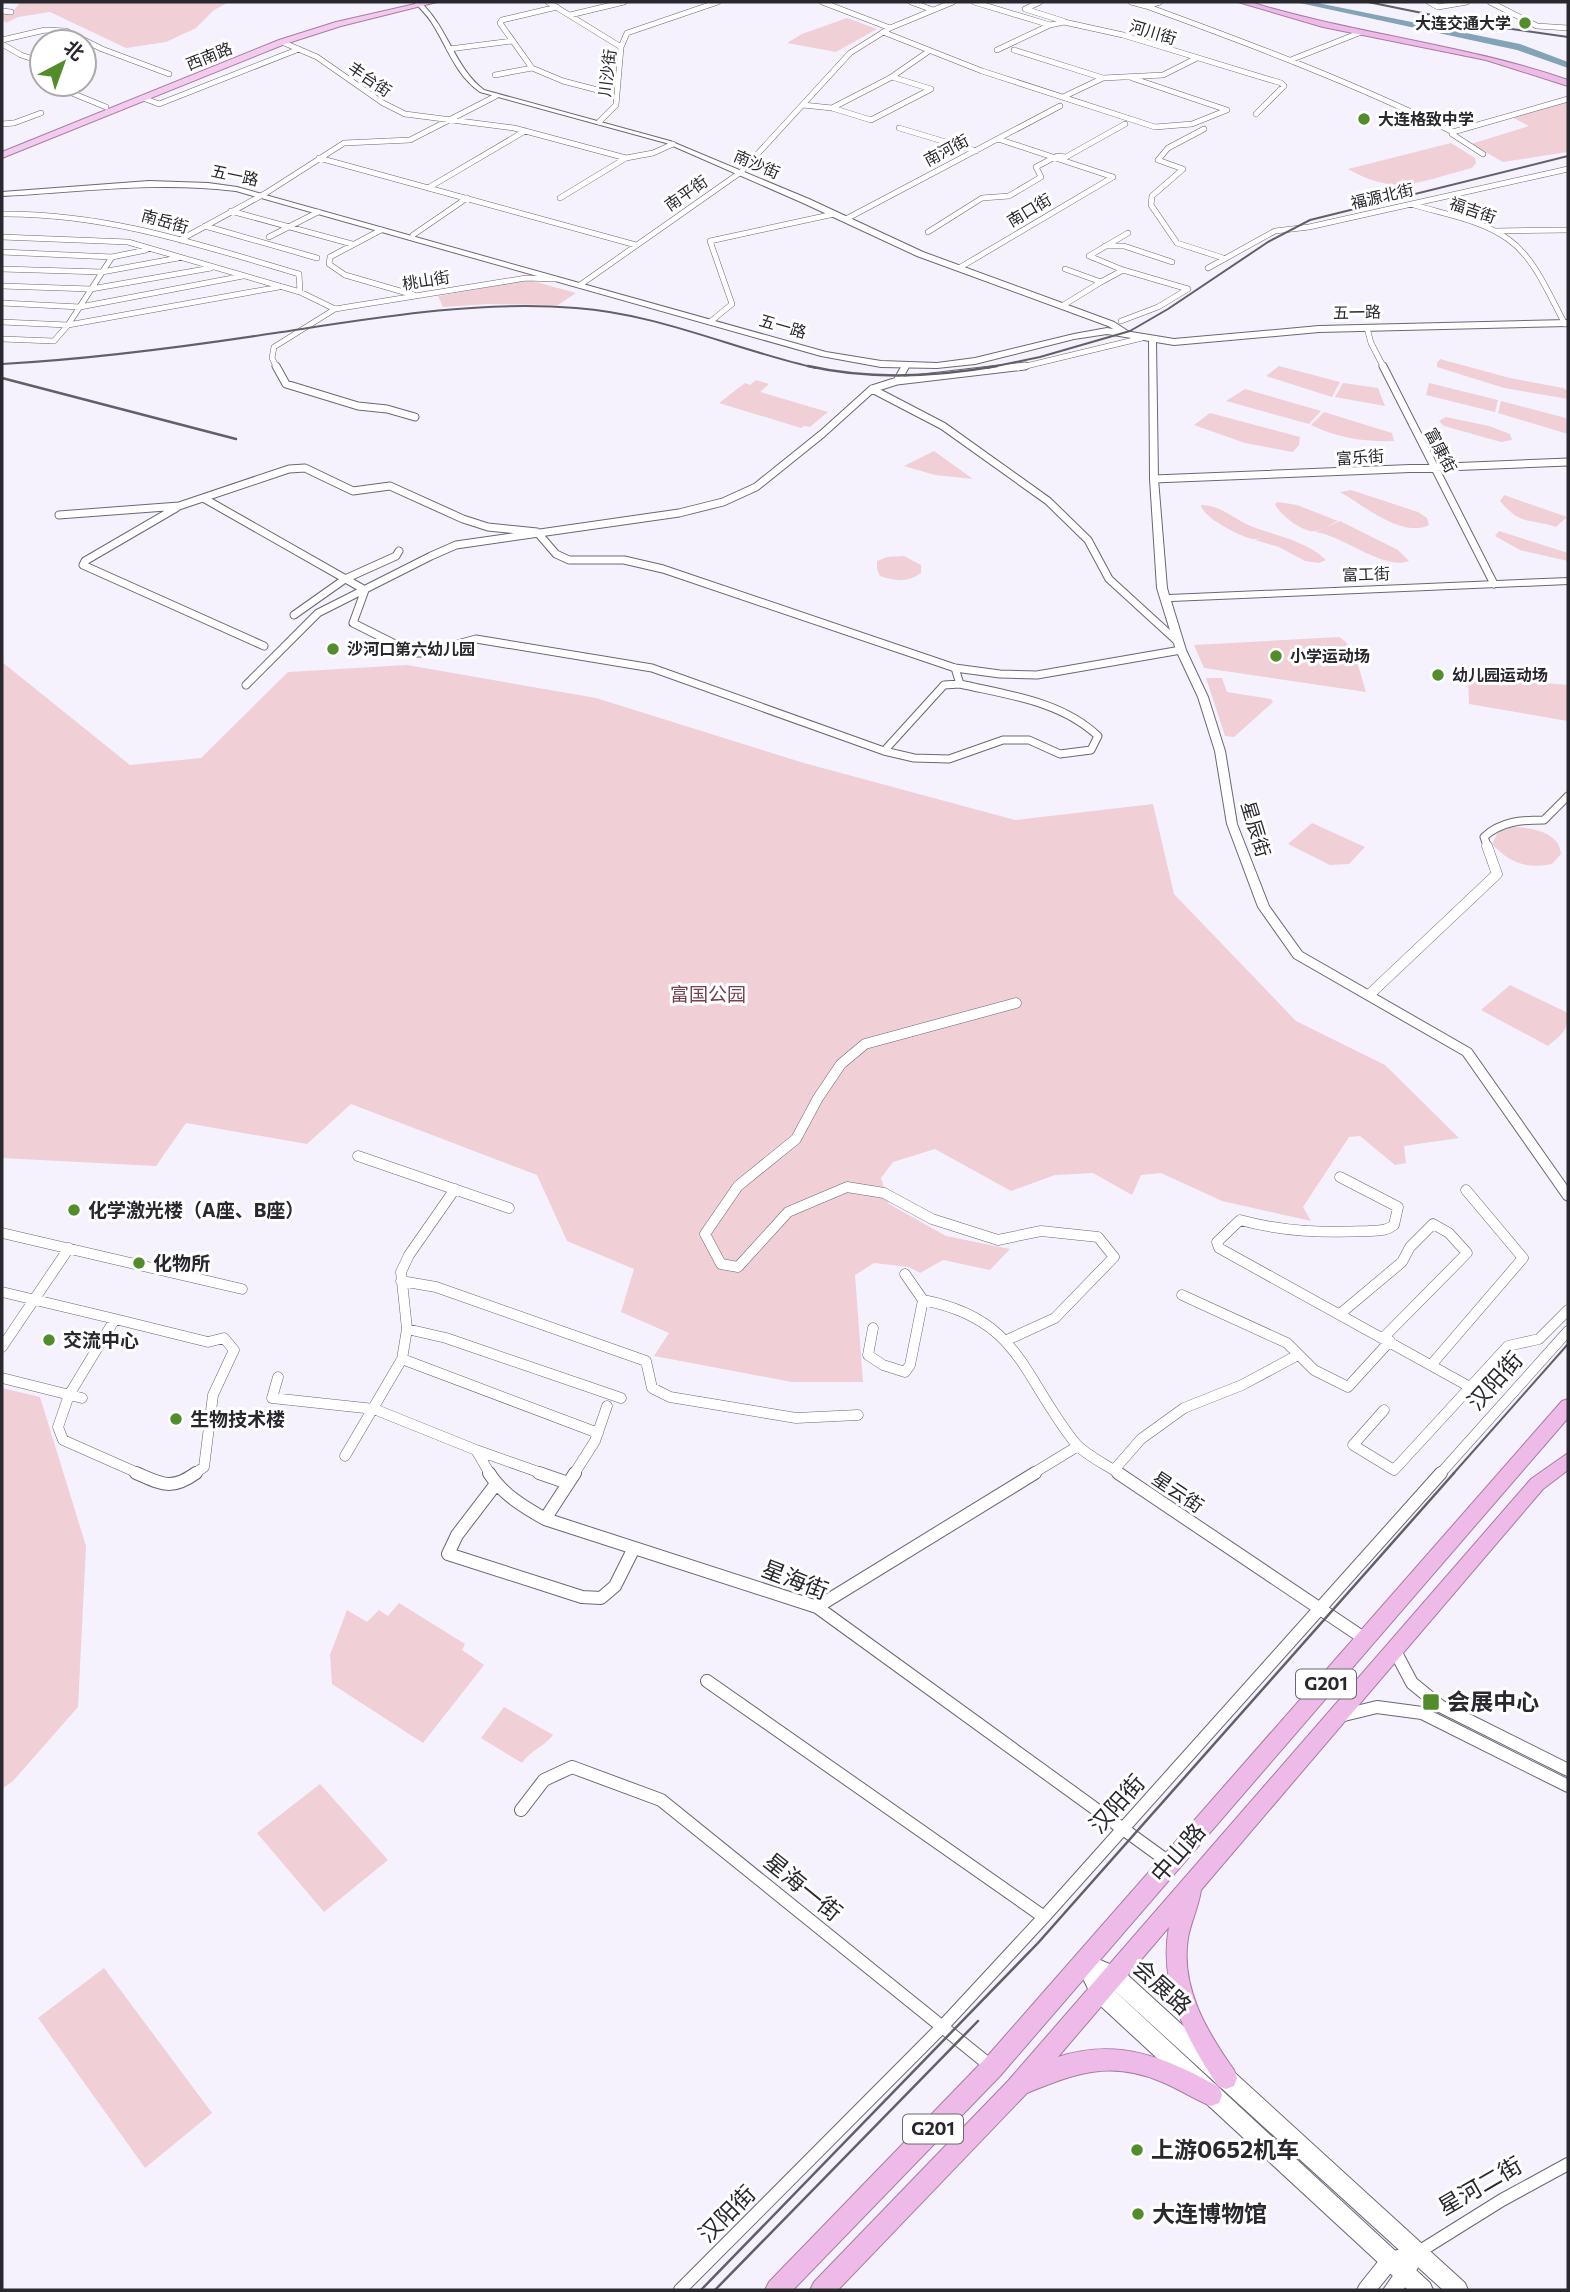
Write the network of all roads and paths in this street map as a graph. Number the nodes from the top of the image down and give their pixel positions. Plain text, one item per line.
1 (433, 2) edge
2 (548, 2) edge
3 (624, 2) edge
4 (718, 2) edge
5 (822, 2) edge
6 (911, 2) edge
7 (953, 2) edge
8 (974, 2) edge
9 (1040, 2) edge
10 (1132, 2) edge
11 (1160, 2) edge
12 (1242, 2) edge
13 (1254, 2) edge
14 (1429, 2) edge
15 (1464, 2) edge
16 (1490, 2) edge
17 (418, 3) edge
18 (1264, 5) junction
19 (1146, 6) junction
20 (557, 7) junction
21 (933, 10) junction
22 (2, 11) edge
23 (11, 12) dead end
24 (570, 15) junction
25 (1065, 22) junction
26 (1312, 22) junction
27 (1050, 24) junction
28 (890, 28) junction
29 (1568, 29) edge
30 (596, 32) junction
31 (883, 32) junction
32 (1359, 33) junction
33 (613, 34) dead end
34 (512, 41) junction
35 (2, 42) edge
36 (282, 42) junction
37 (621, 47) junction
38 (1443, 48) junction
39 (299, 49) junction
40 (449, 49) junction
41 (997, 50) dead end
42 (1014, 50) dead end
43 (929, 51) junction
44 (28, 57) edge
45 (1197, 58) junction
46 (1293, 60) junction
47 (532, 68) junction
48 (1528, 73) junction
49 (169, 74) dead end
50 (495, 75) dead end
51 (892, 77) junction
52 (1103, 78) junction
53 (1132, 78) junction
54 (1568, 82) edge
55 (605, 92) dead end
56 (1568, 92) edge
57 (496, 96) junction
58 (1063, 97) junction
59 (84, 98) edge
60 (143, 98) junction
61 (1568, 99) edge
62 (803, 105) junction
63 (1060, 106) dead end
64 (106, 107) junction
65 (832, 108) junction
66 (41, 113) dead end
67 (1256, 114) dead end
68 (449, 119) junction
69 (599, 122) junction
70 (2, 124) edge
71 (1125, 124) dead end
72 (900, 128) dead end
73 (1204, 129) dead end
74 (525, 131) junction
75 (1453, 132) junction
76 (998, 139) junction
77 (673, 144) junction
78 (2, 148) edge
79 (1027, 148) junction
80 (976, 151) junction
81 (1483, 154) dead end
82 (2, 155) edge
83 (1055, 157) junction
84 (319, 158) junction
85 (626, 158) junction
86 (1568, 169) edge
87 (741, 172) junction
88 (428, 188) junction
89 (2, 192) edge
90 (263, 195) junction
91 (467, 198) junction
92 (560, 198) dead end
93 (1411, 204) junction
94 (232, 211) junction
95 (318, 212) junction
96 (2, 214) edge
97 (835, 214) junction
98 (846, 219) junction
99 (205, 226) junction
100 (287, 226) junction
101 (381, 230) junction
102 (1568, 230) edge
103 (1494, 231) junction
104 (928, 232) dead end
105 (1129, 233) dead end
106 (413, 235) junction
107 (2, 237) edge
108 (269, 237) dead end
109 (36, 238) junction
110 (180, 240) junction
111 (352, 244) junction
112 (636, 245) junction
113 (1105, 246) junction
114 (150, 249) junction
115 (2, 252) edge
116 (24, 253) junction
117 (112, 257) junction
118 (181, 257) junction
119 (317, 258) dead end
120 (1223, 258) junction
121 (1172, 262) dead end
122 (215, 267) junction
123 (959, 268) junction
124 (1208, 268) dead end
125 (2, 269) edge
126 (12, 269) junction
127 (1065, 269) dead end
128 (1124, 270) junction
129 (102, 272) junction
130 (246, 276) junction
131 (560, 279) junction
132 (1101, 282) junction
133 (582, 283) junction
134 (2, 284) edge
135 (283, 287) junction
136 (91, 289) junction
137 (300, 292) junction
138 (417, 296) junction
139 (2, 303) edge
140 (1062, 306) junction
141 (80, 307) junction
142 (335, 309) junction
143 (712, 320) junction
144 (2, 322) edge
145 (1566, 322) edge
146 (1119, 324) junction
147 (68, 325) junction
148 (1367, 328) junction
149 (1127, 333) junction
150 (2, 339) edge
151 (1147, 340) junction
152 (905, 367) junction
153 (897, 382) junction
154 (872, 389) junction
155 (415, 417) dead end
156 (1568, 461) edge
157 (1434, 466) junction
158 (1154, 479) junction
159 (205, 499) junction
160 (179, 506) junction
161 (59, 514) dead end
162 (537, 532) junction
163 (399, 551) dead end
164 (345, 579) junction
165 (1568, 581) edge
166 (1494, 584) junction
167 (365, 590) junction
168 (1165, 598) junction
169 (295, 615) dead end
170 (264, 646) dead end
171 (1180, 646) junction
172 (956, 668) junction
173 (960, 684) junction
174 (246, 685) dead end
175 (884, 751) junction
176 (1568, 796) edge
177 (1370, 995) junction
178 (1016, 1003) dead end
179 (358, 1156) dead end
180 (1340, 1177) dead end
181 (455, 1189) junction
182 (1466, 1190) dead end
183 (1568, 1196) edge
184 (509, 1208) dead end
185 (2, 1233) edge
186 (69, 1248) junction
187 (905, 1274) dead end
188 (401, 1281) junction
189 (242, 1289) dead end
190 (2, 1292) edge
191 (1182, 1295) dead end
192 (34, 1299) junction
193 (923, 1300) junction
194 (1568, 1310) edge
195 (1340, 1314) junction
196 (115, 1319) junction
197 (873, 1328) dead end
198 (407, 1329) junction
199 (1568, 1331) edge
200 (1007, 1340) junction
201 (1387, 1340) junction
202 (2, 1347) edge
203 (1296, 1356) junction
204 (402, 1359) junction
205 (1432, 1364) junction
206 (278, 1377) dead end
207 (2, 1378) edge
208 (1470, 1387) junction
209 (69, 1395) junction
210 (82, 1398) dead end
211 (621, 1398) dead end
212 (607, 1406) dead end
213 (1568, 1406) edge
214 (374, 1409) junction
215 (1384, 1410) dead end
216 (858, 1415) dead end
217 (598, 1433) junction
218 (1078, 1446) junction
219 (477, 1450) junction
220 (345, 1456) dead end
221 (1568, 1460) edge
222 (1114, 1470) junction
223 (568, 1483) junction
224 (496, 1484) junction
225 (545, 1519) junction
226 (635, 1548) junction
227 (817, 1607) junction
228 (1319, 1609) junction
229 (1365, 1639) junction
230 (1395, 1651) junction
231 (707, 1681) dead end
232 (1337, 1718) junction
233 (1568, 1770) edge
234 (1568, 1786) edge
235 (521, 1810) dead end
236 (1123, 1829) junction
237 (1170, 1863) junction
238 (1198, 1879) junction
239 (1044, 1917) junction
240 (1084, 1962) junction
241 (1107, 1984) junction
242 (942, 2027) junction
243 (992, 2068) junction
244 (1219, 2086) junction
245 (1016, 2089) junction
246 (1568, 2164) edge
247 (1417, 2253) junction
248 (1396, 2275) edge
249 (680, 2290) edge
250 (777, 2290) edge
251 (822, 2290) edge
252 (1366, 2290) edge
253 (1423, 2290) edge
254 (1458, 2290) edge

1 - 17 main road, 西南路
2 - 20 street
3 - 24 street
4 - 37 street, 川沙街
5 - 28 street
6 - 21 street
7 - 21 street
8 - 27 street, 河川街
9 - 25 street
10 - 19 street
11 - 19 street
12 - 26 highway
13 - 18 highway
14 - 15 street
16 - 29 street
17 - 36 main road, 西南路
17 - 40 street, 南沙街
17 - 64 main road, 西南路
18 - 38 highway
18 - 54 highway
19 - 46 street
20 - 24 street
20 - 34 street
21 - 28 street
22 - 23 street
24 - 30 street
25 - 27 street, 河川街
25 - 45 street, 河川街
26 - 32 highway
26 - 38 highway
27 - 41 street
28 - 31 street, 南平街
30 - 33 street
30 - 37 street
31 - 43 street
31 - 62 street, 南平街
32 - 46 street
32 - 48 highway
34 - 40 street
34 - 47 street
35 - 44 street
35 - 49 street
36 - 39 street, 丰台街
36 - 60 main road, 西南路
37 - 69 street, 川沙街
38 - 54 highway
39 - 60 street
39 - 68 street, 丰台街
40 - 57 street, 南沙街
42 - 52 street
43 - 51 street
43 - 58 street
45 - 53 street
45 - 67 street, 河川街
46 - 75 street
47 - 50 street
47 - 55 street
48 - 54 highway
48 - 56 highway
51 - 65 street
51 - 65 street
52 - 53 street
52 - 58 street
53 - 58 street
57 - 68 street
57 - 69 street, 南沙街
59 - 64 street
60 - 82 main road, 西南路
61 - 75 street
62 - 65 street
62 - 87 street, 南平街
63 - 76 street, 南河街
64 - 78 main road, 西南路
66 - 70 street
68 - 74 street, 丰台街
68 - 84 street
69 - 77 street, 南沙街
71 - 79 street
72 - 80 street
73 - 120 street
74 - 85 street, 丰台街
74 - 88 street
75 - 81 street
76 - 79 street
76 - 80 street, 南河街
77 - 85 street
77 - 87 street, 南沙街
79 - 83 street
80 - 98 street, 南河街
83 - 104 street
83 - 123 street, 南口街
84 - 88 street
84 - 90 street
85 - 92 street
86 - 93 street, 福源北街
87 - 97 street, 南沙街
87 - 112 street, 南平街
88 - 91 street
89 - 90 main road, 五一路
90 - 94 street
90 - 95 main road, 五一路
90 - 106 main road, 五一路
91 - 106 street
91 - 112 street
93 - 103 street, 福吉街
93 - 120 street, 福源北街
94 - 99 street
94 - 100 street
95 - 100 street
95 - 101 main road, 五一路
96 - 110 street, 南岳街
97 - 98 street, 南沙街
97 - 143 street
98 - 123 street, 南沙街
99 - 110 street
99 - 119 street
100 - 108 street
100 - 111 street
101 - 111 street
101 - 131 main road, 五一路
102 - 103 street
103 - 145 street, 福吉街
105 - 113 street
106 - 133 main road, 五一路
107 - 109 street
109 - 114 street
109 - 116 street
110 - 137 street, 南岳街
111 - 138 street
112 - 133 street, 南平街
113 - 121 street
113 - 128 street
114 - 117 street
114 - 118 street
115 - 116 street
116 - 117 street
116 - 126 street
117 - 129 street
118 - 122 street
118 - 129 street
120 - 124 street, 福源北街
122 - 130 street
122 - 136 street
123 - 140 street, 南沙街
125 - 126 street
126 - 129 street
126 - 134 street
127 - 132 street
128 - 132 street
128 - 146 street
129 - 136 street
130 - 135 street
130 - 141 street
131 - 133 main road, 五一路
131 - 138 street, 桃山街
132 - 140 street
133 - 143 main road, 五一路
134 - 136 street
135 - 137 street
135 - 147 street
136 - 141 street
137 - 142 street
138 - 142 street, 桃山街
139 - 141 street
140 - 146 street, 南沙街
141 - 147 street
142 - 155 street
143 - 146 main road, 五一路
143 - 152 main road, 五一路
144 - 147 street
145 - 146 main road, 五一路
145 - 148 main road, 五一路
146 - 149 street, 南沙街
147 - 150 street
148 - 151 main road, 五一路
148 - 157 street, 富康街
149 - 151 main road, 五一路
149 - 152 main road, 五一路
151 - 153 street
151 - 158 street, 星辰街
152 - 153 street
153 - 154 street
154 - 162 street
154 - 171 street
156 - 157 street, 富乐街
157 - 158 street, 富乐街
157 - 166 street, 富康街
158 - 168 street, 星辰街
159 - 160 street
159 - 162 street
159 - 164 street
160 - 161 street
160 - 170 street
162 - 167 street
162 - 172 street
163 - 164 street
164 - 167 street
164 - 169 street
165 - 166 street, 富工街
166 - 168 street, 富工街
167 - 174 street
167 - 175 street
168 - 171 street, 星辰街
171 - 172 street
171 - 177 street, 星辰街
172 - 173 street
173 - 175 street
173 - 175 street
176 - 177 street
177 - 183 street, 星辰街
178 - 200 street
179 - 181 street
180 - 195 street
181 - 184 street
181 - 188 street
182 - 205 street
185 - 186 street
186 - 189 street
186 - 192 street
187 - 193 street
188 - 198 street
188 - 216 street
190 - 192 street
191 - 203 street
192 - 196 street
192 - 202 street
193 - 197 street
193 - 200 street, 星云街
194 - 208 street
195 - 201 street
195 - 201 street
196 - 209 street
196 - 209 street
198 - 204 street
198 - 211 street
199 - 228 street, 汉阳街
200 - 218 street, 星云街
201 - 203 street
201 - 205 street
203 - 222 street
204 - 214 street
204 - 217 street
205 - 208 street
206 - 214 street
207 - 209 street
208 - 215 street
209 - 210 street
212 - 217 street
213 - 229 highway, 中山路 / G201
214 - 219 street
214 - 220 street
217 - 223 street
218 - 222 street, 星云街
218 - 227 street
219 - 223 street
219 - 224 street, 星海街
221 - 230 highway, 中山路 / G201
222 - 228 street, 星云街
223 - 225 street
224 - 225 street, 星海街
224 - 226 street
225 - 226 street, 星海街
226 - 227 street, 星海街
227 - 236 street, 星海街
228 - 229 street, 星云街
228 - 236 street, 汉阳街
229 - 237 highway, 中山路 / G201
230 - 232 highway, 中山路 / G201
230 - 233 street
231 - 239 street
232 - 234 street
232 - 238 highway, 中山路 / G201
235 - 242 street, 星海一街
236 - 237 street, 星海街
236 - 239 street, 汉阳街
237 - 240 highway, 中山路 / G201
238 - 241 highway, 中山路 / G201
238 - 244 highway
239 - 242 street, 汉阳街
240 - 241 main road
240 - 243 highway, 中山路 / G201
241 - 244 main road
241 - 245 highway, 中山路 / G201
242 - 243 street, 星海一街
242 - 249 street, 汉阳街
243 - 250 highway, 中山路 / G201
244 - 245 highway
244 - 247 main road
244 - 248 main road
245 - 251 highway, 中山路 / G201
246 - 247 street, 星河二街
247 - 248 street, 星河二街
247 - 254 main road
248 - 252 street, 星河二街
248 - 253 main road

